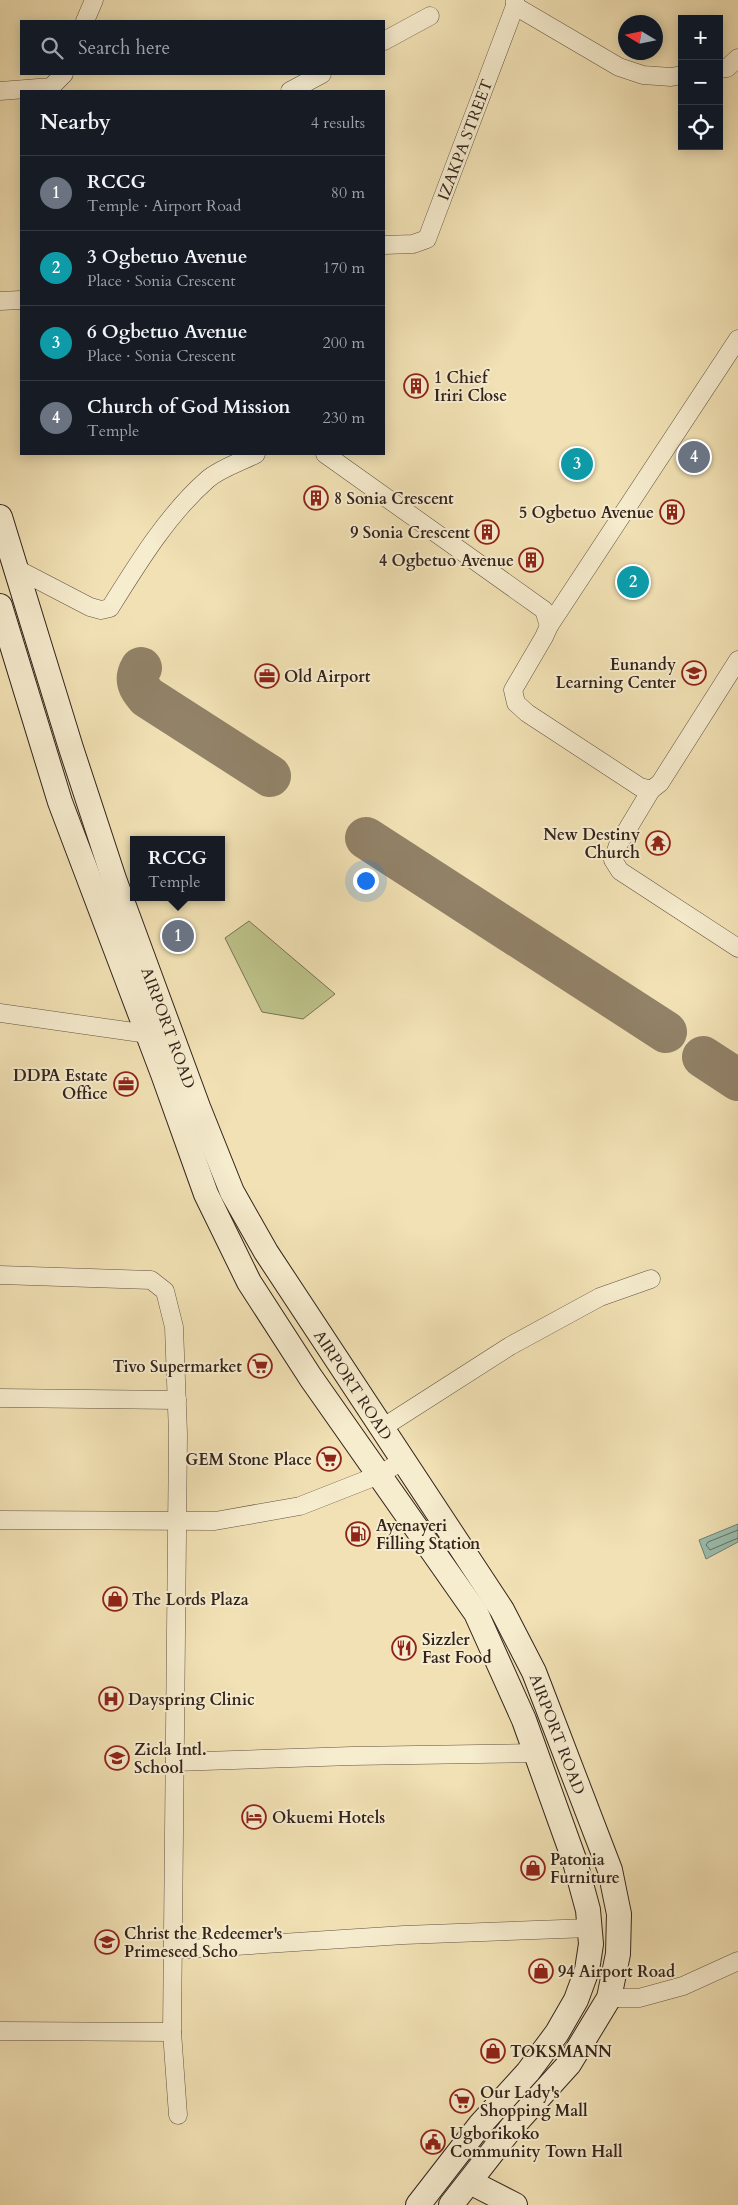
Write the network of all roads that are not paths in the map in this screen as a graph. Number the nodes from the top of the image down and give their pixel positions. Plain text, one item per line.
1 (94, 0) edge
2 (515, 3) edge
3 (430, 16) dead end
4 (85, 20) edge
5 (385, 40) edge
6 (738, 58) edge
7 (723, 68) edge
8 (63, 75) edge
9 (320, 75) edge
10 (678, 76) edge
11 (292, 90) edge
12 (0, 91) edge
13 (385, 245) edge
14 (20, 300) edge
15 (0, 301) edge
16 (738, 339) edge
17 (254, 455) edge
18 (326, 455) edge
19 (0, 517) edge
20 (16, 568) junction
21 (0, 606) edge
22 (549, 626) junction
23 (738, 660) edge
24 (651, 790) junction
25 (114, 879) junction
26 (92, 888) junction
27 (738, 948) edge
28 (0, 1012) edge
29 (148, 1034) junction
30 (0, 1275) edge
31 (651, 1278) dead end
32 (0, 1398) edge
33 (177, 1400) junction
34 (382, 1428) junction
35 (402, 1461) junction
36 (379, 1475) junction
37 (0, 1520) edge
38 (178, 1520) junction
39 (536, 1753) junction
40 (175, 1762) junction
41 (590, 1928) junction
42 (173, 1950) junction
43 (738, 1961) edge
44 (609, 1998) junction
45 (0, 2031) edge
46 (172, 2032) junction
47 (178, 2116) dead end
48 (470, 2182) junction
49 (418, 2205) edge
50 (451, 2205) edge
51 (515, 2205) edge

1 - 4 street
2 - 10 street
2 - 13 street, IZAKPA STREET
3 - 5 street
6 - 7 street
8 - 12 street
9 - 11 street
14 - 15 street
16 - 22 street
17 - 20 street
18 - 22 street
19 - 20 main road, AIRPORT ROAD
20 - 25 main road, AIRPORT ROAD
21 - 26 main road, AIRPORT ROAD
22 - 24 street
23 - 24 street
24 - 27 street
25 - 26 main road
25 - 34 main road, AIRPORT ROAD
26 - 29 main road, AIRPORT ROAD
28 - 29 street
29 - 36 main road, AIRPORT ROAD
30 - 33 street
31 - 34 street
32 - 33 street
33 - 38 street
34 - 35 main road, AIRPORT ROAD
35 - 36 street
35 - 44 main road, AIRPORT ROAD
36 - 38 street
36 - 39 main road, AIRPORT ROAD
37 - 38 street
38 - 40 street
39 - 40 street
39 - 41 main road, AIRPORT ROAD
40 - 42 street
41 - 42 street
41 - 49 main road, AIRPORT ROAD
42 - 46 street
43 - 44 street
44 - 48 main road, AIRPORT ROAD
45 - 46 street
46 - 47 street
48 - 50 main road, AIRPORT ROAD
48 - 51 main road

